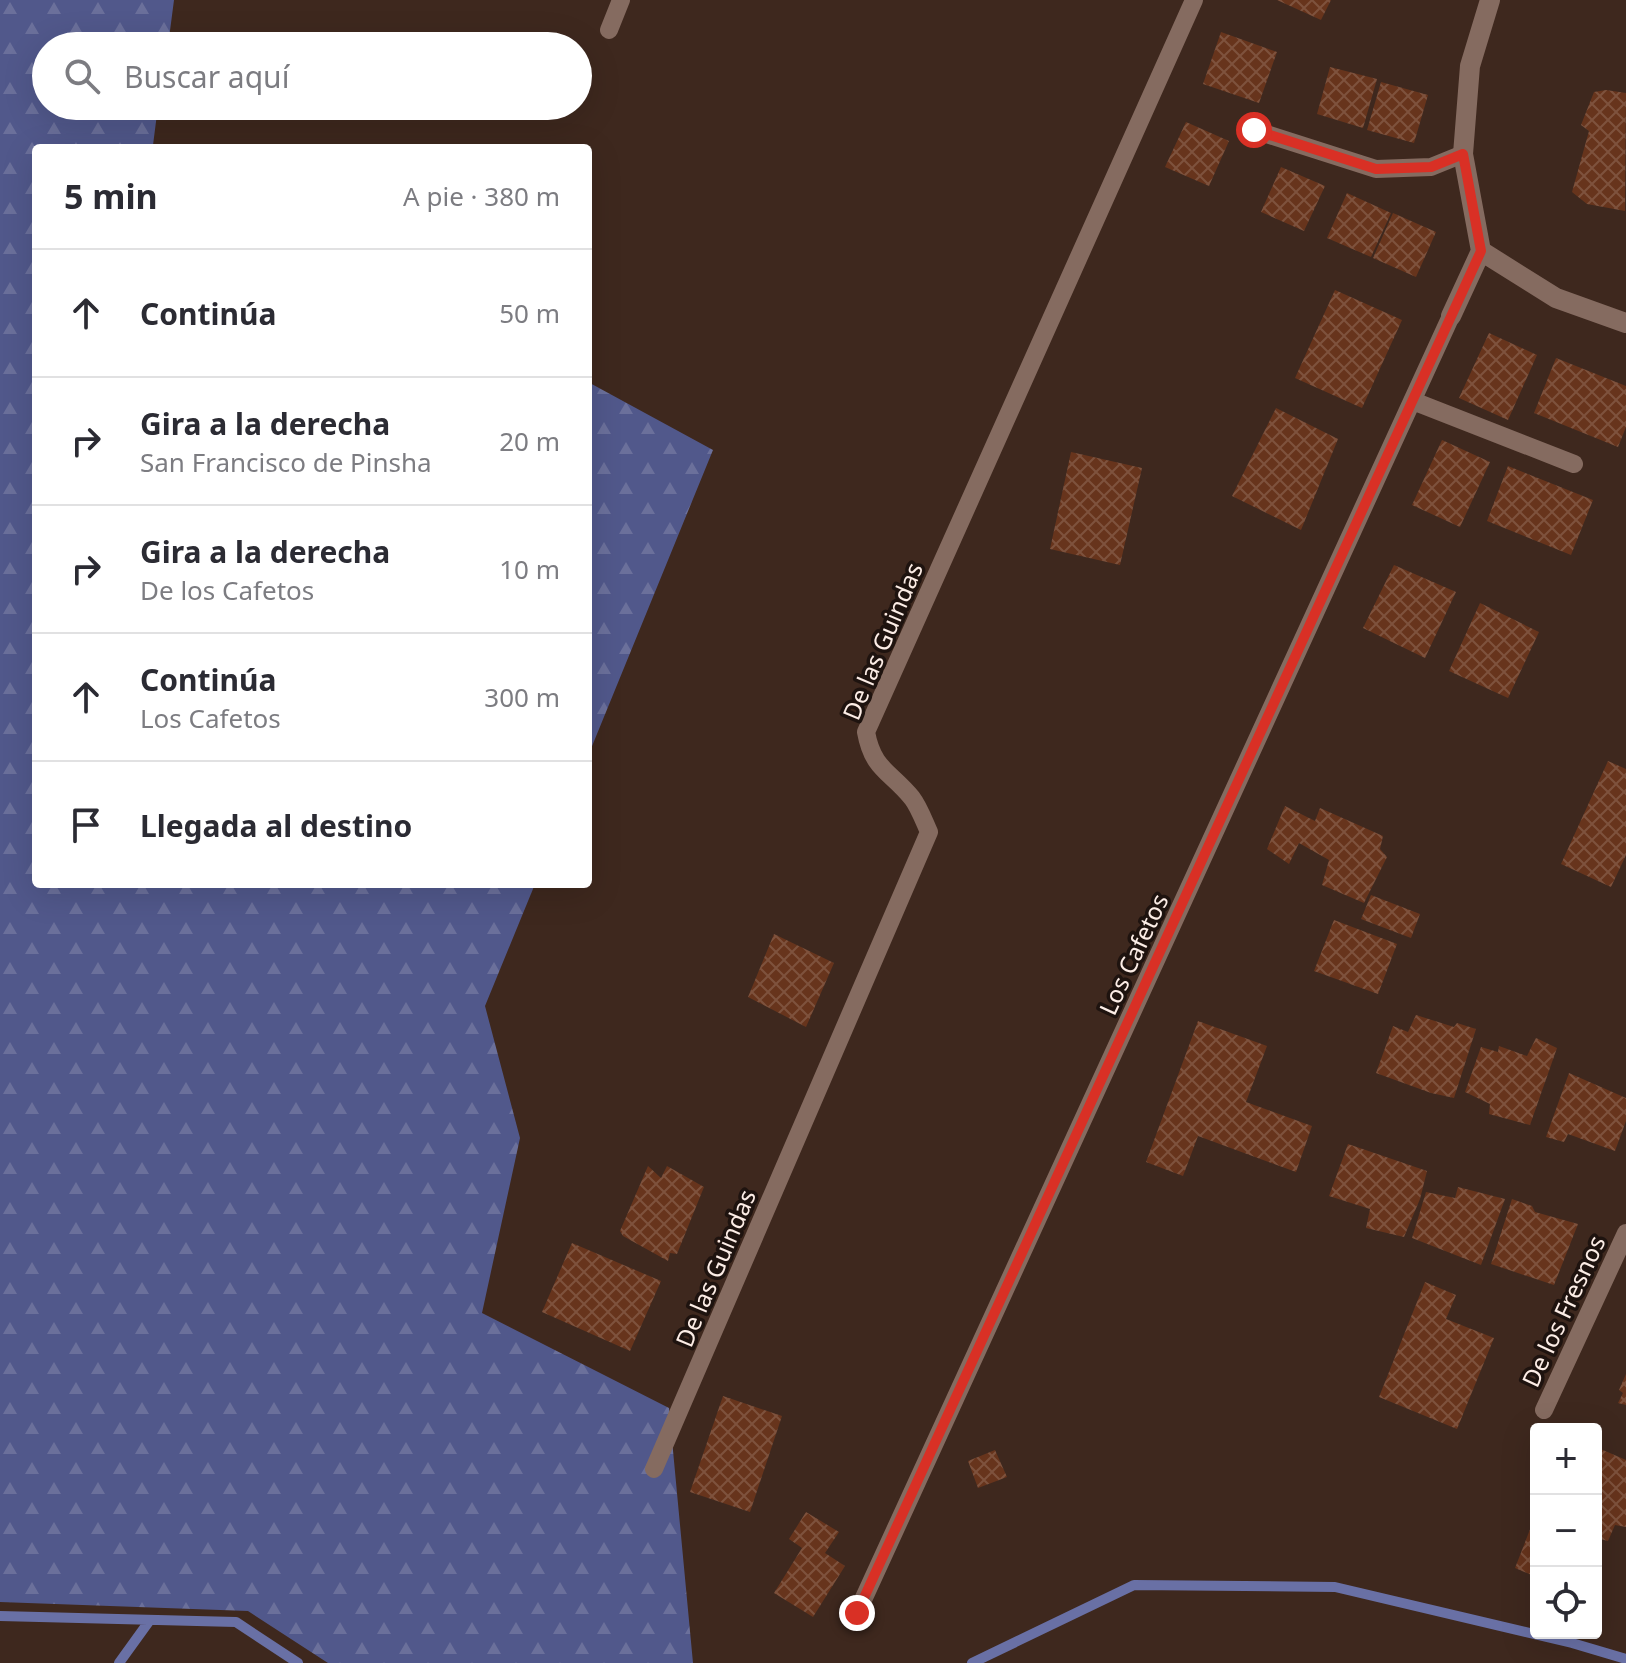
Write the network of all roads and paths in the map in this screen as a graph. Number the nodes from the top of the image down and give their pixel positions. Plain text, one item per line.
1 (621, 0) edge
2 (1194, 0) edge
3 (1490, 0) edge
4 (609, 30) dead end
5 (1254, 130) dead end
6 (1463, 154) junction
7 (1481, 251) junction
8 (1451, 316) joint
9 (1626, 323) edge
10 (1413, 401) junction
11 (1574, 464) dead end
12 (1626, 1233) edge
13 (1544, 1410) dead end
14 (654, 1469) dead end
15 (857, 1613) dead end

1 - 4 lane
2 - 14 lane, De las Guindas
3 - 6 street
5 - 6 lane
6 - 7 street
7 - 8 street
7 - 9 street
8 - 10 lane, Los Cafetos
10 - 11 lane
10 - 15 lane, Los Cafetos
12 - 13 lane, De los Fresnos

